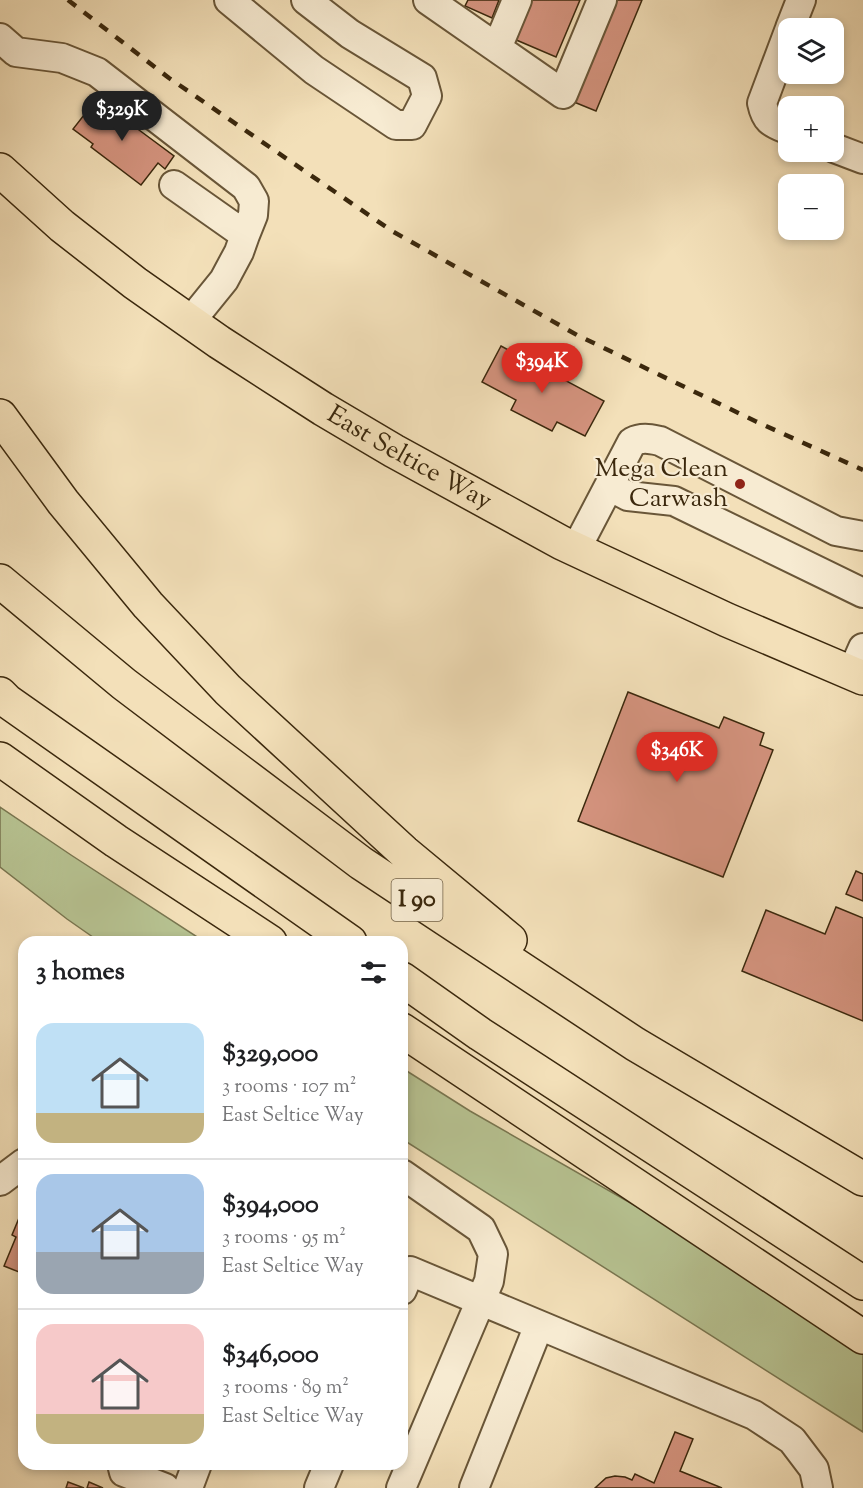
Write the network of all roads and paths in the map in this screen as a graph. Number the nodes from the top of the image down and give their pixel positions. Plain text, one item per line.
1 (229, 0) edge
2 (306, 0) edge
3 (517, 0) edge
4 (602, 0) edge
5 (801, 0) edge
6 (444, 5) edge
7 (794, 18) edge
8 (8, 45) edge
9 (497, 48) junction
10 (778, 61) edge
11 (778, 125) edge
12 (844, 152) edge
13 (863, 159) edge
14 (0, 170) edge
15 (174, 185) dead end
16 (245, 235) junction
17 (190, 322) junction
18 (0, 416) edge
19 (609, 486) junction
20 (863, 536) edge
21 (576, 549) junction
22 (0, 581) edge
23 (863, 593) edge
24 (859, 666) edge
25 (0, 694) edge
26 (0, 759) edge
27 (261, 936) edge
28 (342, 936) edge
29 (408, 983) edge
30 (408, 1034) edge
31 (635, 1044) junction
32 (18, 1168) edge
33 (408, 1178) edge
34 (863, 1179) edge
35 (0, 1182) edge
36 (408, 1277) edge
37 (863, 1283) edge
38 (481, 1301) junction
39 (539, 1325) junction
40 (863, 1337) edge
41 (124, 1470) edge
42 (195, 1470) edge
43 (326, 1470) edge
44 (408, 1470) edge
45 (408, 1470) edge
46 (165, 1488) edge
47 (188, 1488) edge
48 (319, 1488) edge
49 (400, 1488) edge
50 (474, 1488) edge
51 (818, 1488) edge

1 - 2 lane
3 - 9 lane
4 - 9 lane
5 - 7 lane
6 - 9 lane
8 - 16 lane
10 - 11 lane
12 - 13 lane
14 - 17 main road, East Seltice Way
15 - 16 lane
16 - 17 lane
17 - 21 main road, East Seltice Way
18 - 31 main road
19 - 20 lane
19 - 21 lane
19 - 23 lane
21 - 24 main road, East Seltice Way
22 - 31 main road, I 90
25 - 28 main road
26 - 27 main road
29 - 37 main road
30 - 40 main road
31 - 34 main road, I 90
32 - 35 lane
33 - 38 lane
36 - 38 lane
38 - 39 lane
38 - 45 lane
39 - 50 lane
39 - 51 lane
41 - 46 lane
42 - 47 lane
43 - 48 lane
44 - 49 lane

